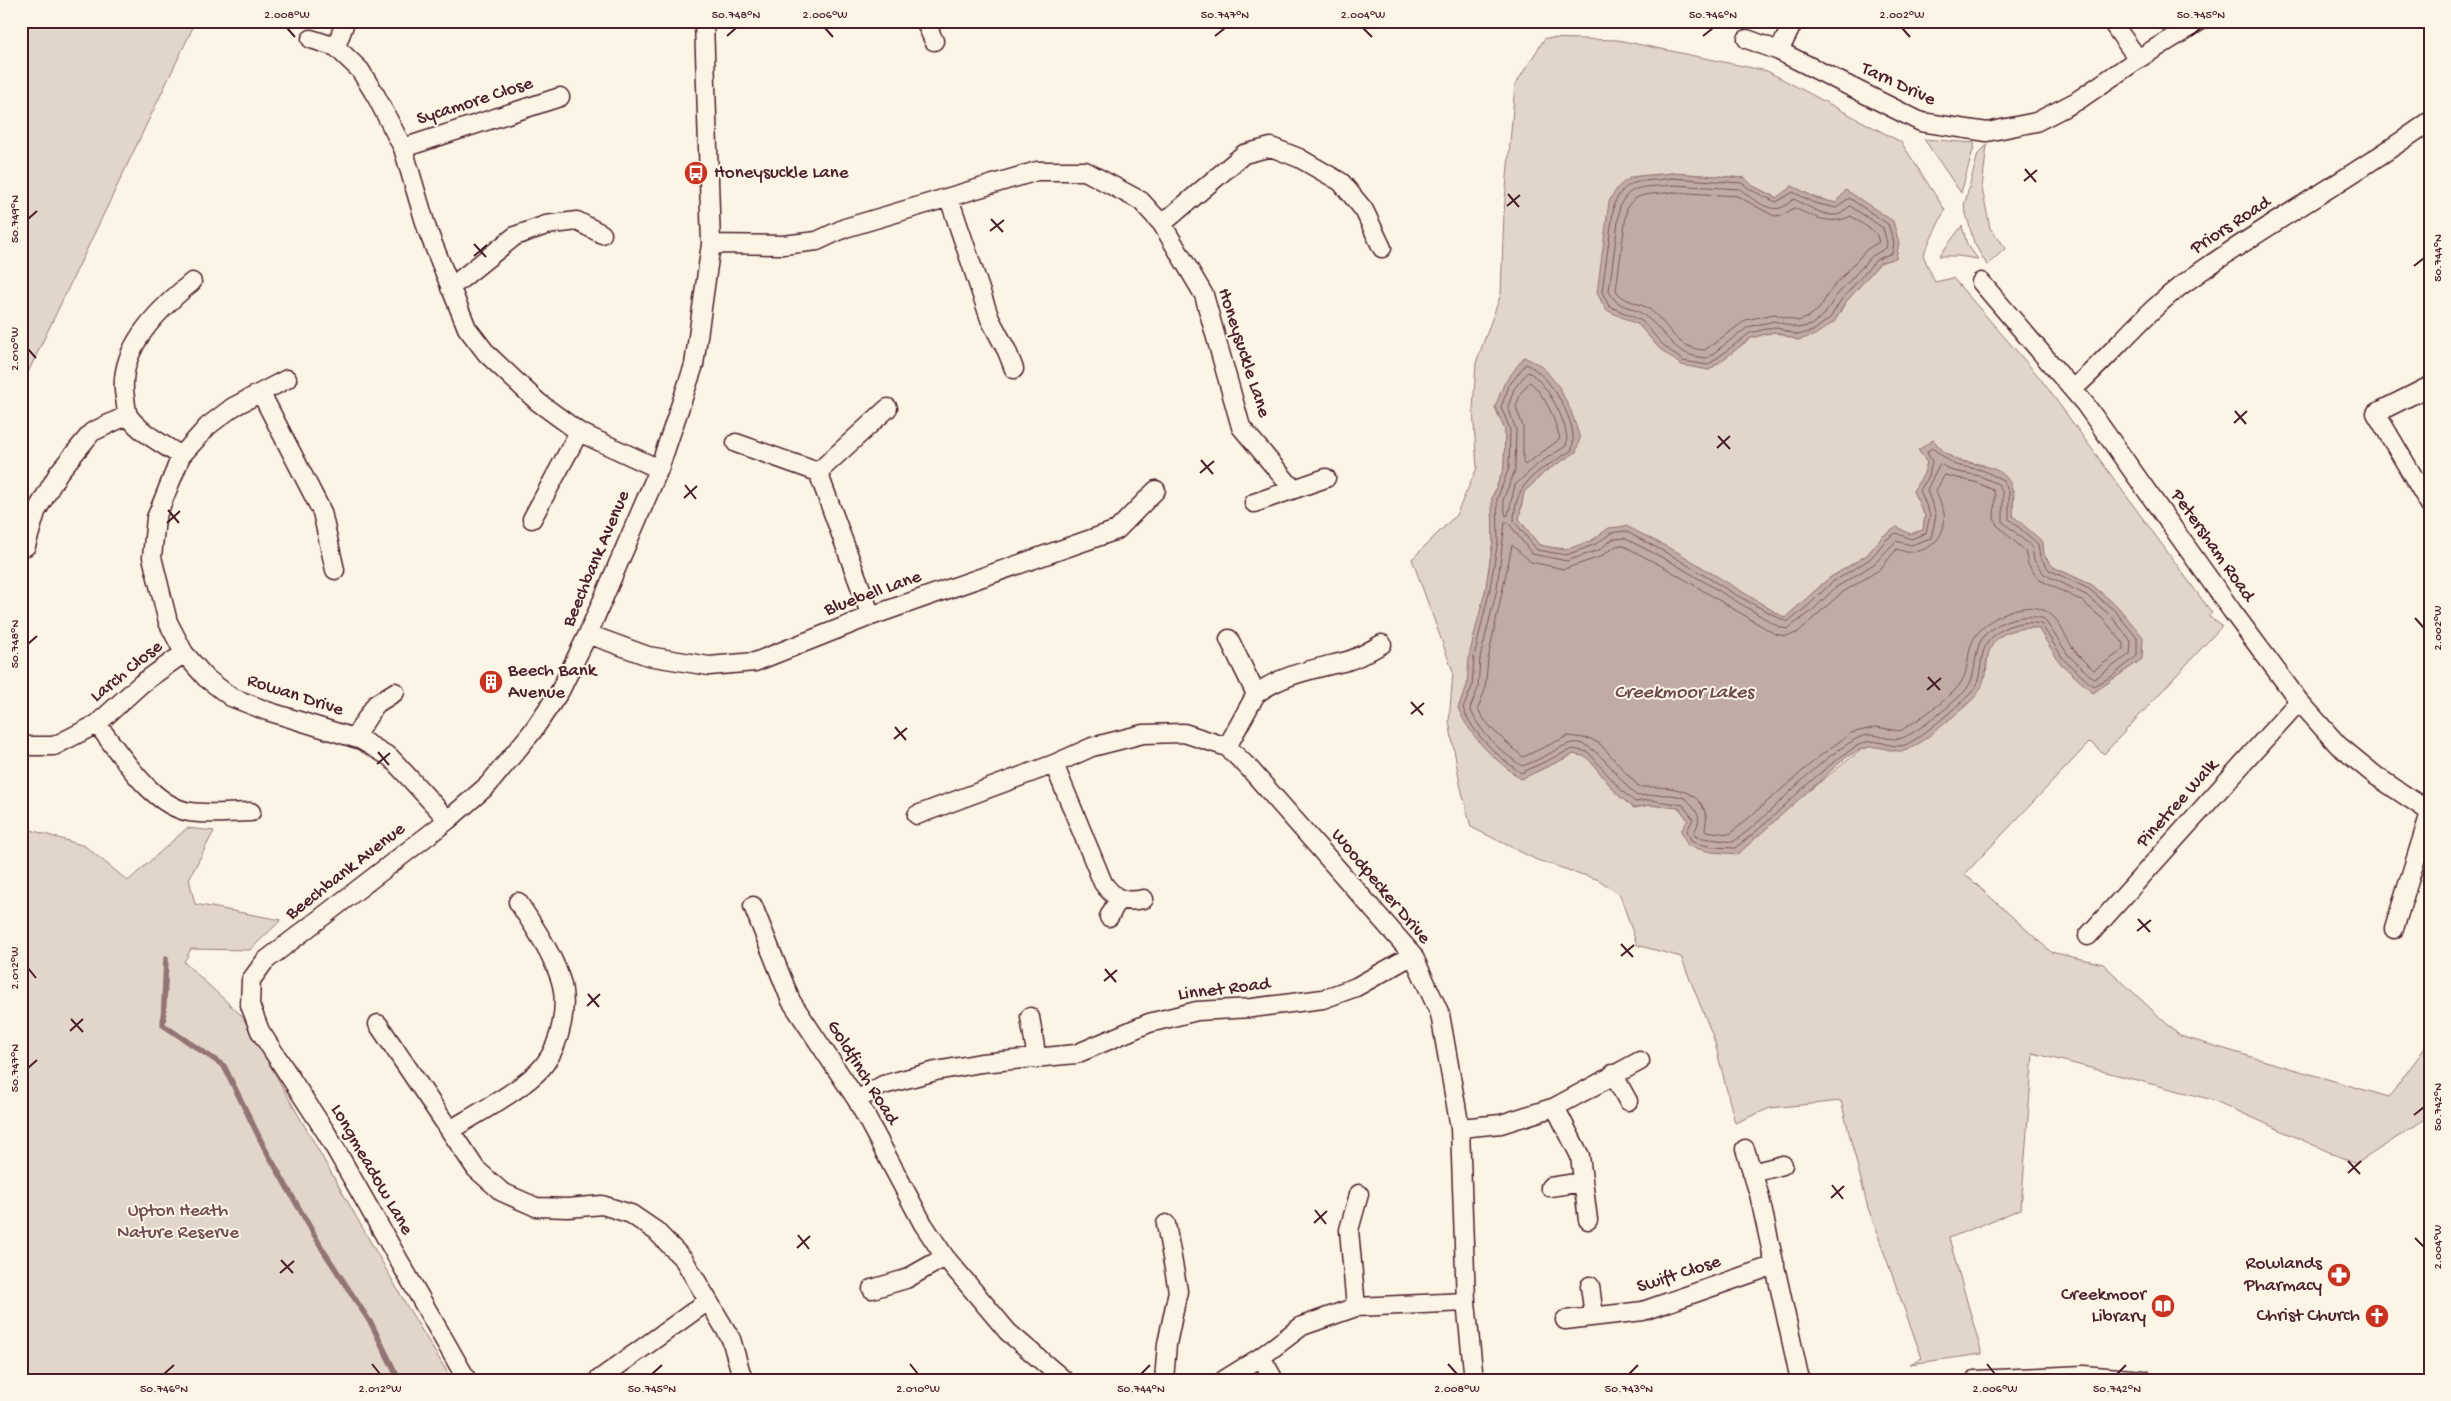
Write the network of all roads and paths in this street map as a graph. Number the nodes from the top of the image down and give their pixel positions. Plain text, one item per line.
1 (704, 21) edge
2 (925, 21) edge
3 (1794, 21) edge
4 (2111, 21) edge
5 (2200, 21) edge
6 (344, 25) dead end
7 (311, 39) dead end
8 (1747, 39) dead end
9 (934, 41) dead end
10 (336, 48) junction
11 (1779, 51) junction
12 (2138, 59) junction
13 (560, 97) dead end
14 (2430, 121) edge
15 (403, 148) junction
16 (949, 198) junction
17 (1162, 224) junction
18 (602, 234) dead end
19 (711, 244) junction
20 (1382, 248) dead end
21 (192, 282) dead end
22 (1981, 282) dead end
23 (450, 288) junction
24 (1014, 370) dead end
25 (288, 379) dead end
26 (2430, 386) edge
27 (2073, 389) junction
28 (261, 393) junction
29 (888, 408) dead end
30 (128, 415) junction
31 (579, 432) junction
32 (736, 443) dead end
33 (181, 456) junction
34 (659, 469) junction
35 (818, 472) junction
36 (1326, 478) dead end
37 (1293, 489) junction
38 (1156, 490) dead end
39 (1254, 503) dead end
40 (2430, 505) edge
41 (532, 519) dead end
42 (26, 546) dead end
43 (335, 570) dead end
44 (871, 616) junction
45 (588, 634) junction
46 (1229, 640) dead end
47 (1382, 644) dead end
48 (184, 654) junction
49 (395, 692) dead end
50 (1256, 694) junction
51 (2299, 701) junction
52 (97, 724) junction
53 (354, 738) junction
54 (21, 746) edge
55 (1227, 747) junction
56 (1054, 764) junction
57 (251, 812) dead end
58 (2430, 812) edge
59 (917, 815) dead end
60 (448, 820) junction
61 (1118, 898) junction
62 (1144, 899) dead end
63 (518, 902) dead end
64 (753, 906) dead end
65 (1109, 917) dead end
66 (2394, 929) dead end
67 (2088, 936) dead end
68 (1413, 956) junction
69 (251, 980) joint
70 (1030, 1017) dead end
71 (378, 1024) dead end
72 (1037, 1059) junction
73 (1640, 1061) dead end
74 (1613, 1074) junction
75 (857, 1100) junction
76 (1628, 1101) dead end
77 (1555, 1107) junction
78 (1460, 1128) junction
79 (450, 1130) junction
80 (1745, 1149) dead end
81 (1783, 1165) dead end
82 (1752, 1173) junction
83 (1583, 1182) junction
84 (1550, 1187) dead end
85 (1359, 1194) dead end
86 (1588, 1220) dead end
87 (1166, 1224) dead end
88 (945, 1257) junction
89 (1775, 1265) junction
90 (1590, 1286) dead end
91 (872, 1289) dead end
92 (708, 1301) junction
93 (1466, 1302) junction
94 (1356, 1307) junction
95 (1594, 1316) junction
96 (1565, 1320) dead end
97 (1261, 1357) junction
98 (467, 1380) edge
99 (598, 1380) edge
100 (743, 1380) edge
101 (1064, 1380) edge
102 (1164, 1380) edge
103 (1224, 1380) edge
104 (1274, 1380) edge
105 (1474, 1380) edge
106 (1800, 1380) edge
107 (1975, 1380) edge
108 (2144, 1380) edge

1 - 19 street, Beechbank Avenue
2 - 9 street
3 - 11 street
4 - 12 street
5 - 12 street, Tarn Drive
6 - 10 street
7 - 10 street, Sycamore Close
8 - 11 street, Tarn Drive
10 - 15 street, Sycamore Close
11 - 12 street, Tarn Drive
13 - 15 street, Sycamore Close
14 - 27 street, Priors Road
15 - 23 street, Sycamore Close
16 - 17 street, Honeysuckle Lane
16 - 19 street, Honeysuckle Lane
16 - 24 street
17 - 20 street
17 - 37 street, Honeysuckle Lane
18 - 23 street
19 - 34 street, Beechbank Avenue
21 - 30 street
22 - 27 street, Petersham Road
23 - 31 street, Sycamore Close
25 - 28 street, Rowan Drive
26 - 40 street
27 - 51 street, Petersham Road
28 - 33 street, Rowan Drive
28 - 43 street
29 - 35 street
30 - 33 street
30 - 42 street
31 - 34 street, Sycamore Close
31 - 41 street
32 - 35 street
33 - 48 street, Rowan Drive
34 - 45 street, Beechbank Avenue
35 - 44 street
36 - 37 street
37 - 39 street
38 - 44 street, Bluebell Lane
44 - 45 street, Bluebell Lane
45 - 60 street, Beechbank Avenue
46 - 50 street
47 - 50 street
48 - 52 street, Larch Close
48 - 53 street, Rowan Drive
49 - 53 street
50 - 55 street
51 - 58 street, Petersham Road
51 - 67 street, Pinetree Walk
52 - 54 street, Larch Close
52 - 57 street, Larch Close
53 - 60 street, Rowan Drive
55 - 56 street, Woodpecker Drive
55 - 68 street, Woodpecker Drive
56 - 59 street, Woodpecker Drive
56 - 61 street
58 - 66 street
60 - 69 street, Beechbank Avenue
61 - 62 street
61 - 65 street
63 - 79 street
64 - 75 street, Goldfinch Road
68 - 72 street, Linnet Road
68 - 78 street, Woodpecker Drive
69 - 98 street, Longmeadow Lane
70 - 72 street
71 - 79 street
72 - 75 street, Linnet Road
73 - 74 street
74 - 76 street
74 - 77 street
75 - 88 street, Goldfinch Road
77 - 78 street
77 - 83 street
78 - 93 street, Woodpecker Drive
79 - 92 street
80 - 82 street
81 - 82 street
82 - 89 street
83 - 84 street
83 - 86 street
85 - 94 street
87 - 102 street
88 - 91 street
88 - 101 street, Goldfinch Road
89 - 95 street, Swift Close
89 - 106 street
90 - 95 street
92 - 99 street
92 - 100 street
93 - 94 street
93 - 105 street, Woodpecker Drive
94 - 97 street
95 - 96 street, Swift Close
97 - 103 street
97 - 104 street
107 - 108 street

